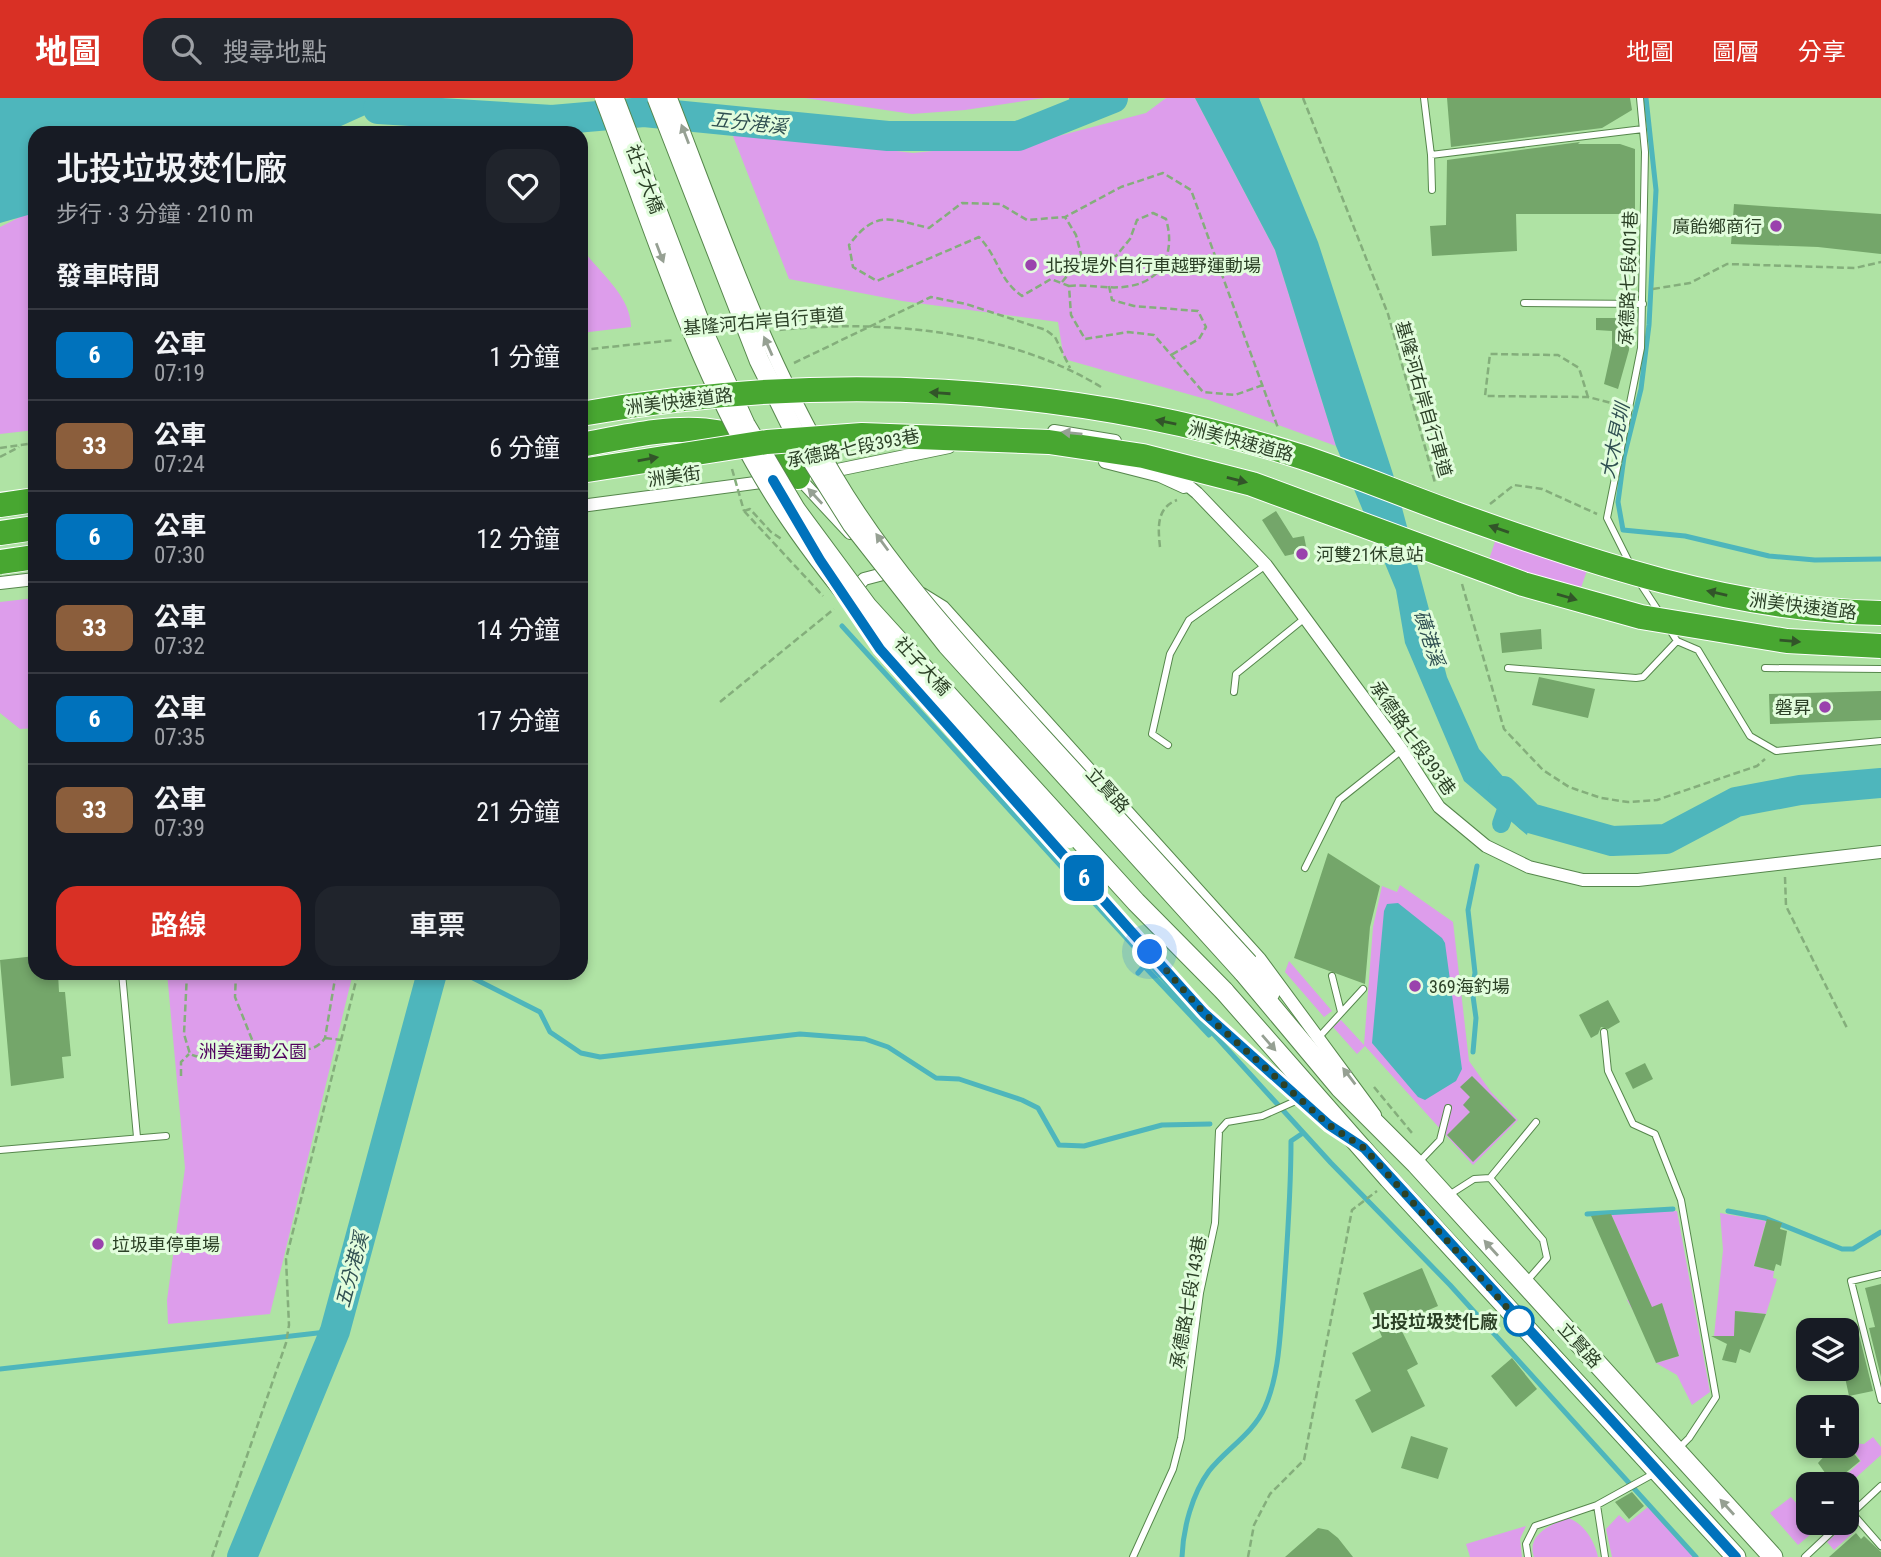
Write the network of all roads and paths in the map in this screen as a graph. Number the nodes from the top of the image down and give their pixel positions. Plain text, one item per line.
1 (601, 98) edge
2 (614, 98) edge
3 (657, 98) edge
4 (671, 98) edge
5 (1303, 98) edge
6 (1424, 98) edge
7 (1640, 98) edge
8 (1643, 130) junction
9 (1431, 155) junction
10 (1432, 190) dead end
11 (1065, 216) junction
12 (1082, 258) junction
13 (1881, 261) edge
14 (1061, 283) junction
15 (1069, 286) junction
16 (1109, 286) junction
17 (1643, 291) junction
18 (1524, 303) dead end
19 (1643, 304) junction
20 (772, 330) dead end
21 (676, 340) dead end
22 (588, 348) edge
23 (1170, 355) junction
24 (787, 367) dead end
25 (1263, 385) junction
26 (1588, 397) junction
27 (1629, 407) junction
28 (588, 413) edge
29 (636, 435) junction
30 (1281, 435) dead end
31 (28, 444) edge
32 (588, 444) edge
33 (22, 445) junction
34 (0, 448) edge
35 (940, 449) junction
36 (0, 457) edge
37 (588, 470) edge
38 (798, 477) junction
39 (773, 480) junction
40 (1435, 483) dead end
41 (1197, 493) junction
42 (28, 501) edge
43 (0, 505) edge
44 (588, 505) edge
45 (1486, 508) dead end
46 (1607, 518) junction
47 (28, 529) edge
48 (771, 532) dead end
49 (0, 533) edge
50 (1160, 547) dead end
51 (28, 558) edge
52 (0, 562) edge
53 (1266, 565) junction
54 (887, 573) junction
55 (1460, 576) dead end
56 (28, 580) edge
57 (0, 583) edge
58 (822, 596) dead end
59 (847, 598) junction
60 (1881, 613) edge
61 (1306, 617) junction
62 (1677, 641) junction
63 (1881, 646) edge
64 (1508, 668) dead end
65 (1765, 668) dead end
66 (1881, 669) edge
67 (1234, 692) dead end
68 (720, 702) dead end
69 (1881, 741) edge
70 (1168, 746) dead end
71 (1402, 750) junction
72 (1776, 751) junction
73 (1881, 852) edge
74 (1785, 864) junction
75 (1305, 867) dead end
76 (1136, 902) junction
77 (1247, 967) junction
78 (1332, 976) dead end
79 (123, 980) edge
80 (187, 980) edge
81 (236, 980) edge
82 (334, 980) edge
83 (356, 980) edge
84 (1363, 989) dead end
85 (1224, 991) joint
86 (1341, 1012) junction
87 (1847, 1028) dead end
88 (1604, 1032) dead end
89 (324, 1038) junction
90 (1311, 1038) junction
91 (341, 1040) junction
92 (253, 1042) junction
93 (190, 1054) junction
94 (181, 1076) dead end
95 (1300, 1099) junction
96 (1448, 1108) dead end
97 (1536, 1122) dead end
98 (166, 1136) dead end
99 (138, 1137) junction
100 (1364, 1148) junction
101 (0, 1150) edge
102 (1416, 1164) junction
103 (1490, 1178) junction
104 (1390, 1179) junction
105 (1446, 1198) junction
106 (1881, 1274) edge
107 (1519, 1278) junction
108 (1493, 1292) junction
109 (1881, 1399) edge
110 (1676, 1451) junction
111 (1657, 1472) junction
112 (1881, 1486) edge
113 (1597, 1505) junction
114 (1859, 1506) edge
115 (1859, 1521) edge
116 (1828, 1535) edge
117 (1881, 1546) edge
118 (212, 1557) edge
119 (1133, 1557) edge
120 (1248, 1557) edge
121 (1528, 1557) edge
122 (1605, 1557) edge
123 (1736, 1557) edge
124 (1773, 1557) edge
125 (1805, 1557) edge

1 -> 76 street, bridge
2 - 76 street, 社子大橋, bridge
3 - 77 street, 社子大橋, bridge
77 -> 4 street, bridge
5 - 40 path, 基隆河右岸自行車道
6 - 9 lane
7 - 8 lane, 承德路七段401巷
8 - 9 lane
8 - 17 lane, 承德路七段401巷
9 - 10 lane
11 - 12 path
11 - 14 path
11 - 25 path
12 - 14 path
12 - 16 path
13 - 17 path
14 - 15 path
15 - 16 path
15 - 23 path
16 - 23 path
17 - 19 lane, 承德路七段401巷
18 - 19 lane
19 - 27 lane, 承德路七段401巷
20 - 24 path, 基隆河右岸自行車道, bridge
21 - 22 path, 基隆河右岸自行車道
23 - 25 path
25 - 30 path
26 - 26 path
26 - 27 path
27 - 46 lane, 承德路七段401巷
60 -> 28 highway, 洲美快速道路, bridge
29 - 32 highway
29 - 38 highway
29 - 39 highway
31 - 33 path
33 - 34 path
33 - 36 path
35 - 38 street, 承德路七段393巷
35 - 41 street, 承德路七段393巷
41 -> 35 street, 承德路七段393巷
37 -> 63 highway, 洲美快速道路, bridge
38 - 39 street, 承德路七段393巷
54 -> 38 street, 立賢路
39 - 44 street, 洲美街
39 - 59 street, 立賢路
41 - 50 path
41 - 53 street, 承德路七段393巷
42 - 43 highway
45 - 46 path
46 - 62 lane
47 - 49 highway
48 - 58 path
51 - 52 highway, bridge
53 - 61 street, 承德路七段393巷
53 - 70 lane
54 - 59 street
54 - 90 street, 立賢路
55 - 72 path
56 - 57 street
59 - 68 path
59 - 95 street, 立賢路
61 - 67 lane
61 - 71 street, 承德路七段393巷
62 - 64 lane
62 - 72 lane
65 - 66 lane
69 - 72 lane
71 - 74 street, 承德路七段393巷
71 - 75 lane
73 - 74 street, 承德路七段393巷
74 - 87 path
76 - 85 street, 社子大橋, bridge
77 - 90 street, 立賢路
78 - 86 lane
79 - 99 lane
80 - 93 path
81 - 92 path
82 - 89 path
83 - 91 path
84 - 86 lane
85 -> 100 street, 立賢路
86 - 90 lane
88 - 110 lane
89 - 91 path
89 - 92 path
102 -> 90 street, 立賢路
91 - 118 path
92 - 93 path
93 - 94 path
95 - 100 street, 立賢路
95 - 119 lane, 承德路七段143巷
96 - 102 lane
97 - 103 lane
98 - 99 lane
99 - 101 lane
100 - 104 street, 立賢路
102 - 105 street, 立賢路
103 - 105 lane
103 - 107 lane
104 - 108 street, 立賢路
104 - 120 path
107 -> 105 street, 立賢路
106 - 109 lane
107 - 108 street
107 - 110 street, 立賢路
108 - 111 street, 立賢路
124 -> 110 street, 立賢路
111 - 113 lane
111 - 123 street, 立賢路
112 - 114 lane
113 - 121 lane
113 - 122 lane
115 - 117 lane
116 - 125 lane

